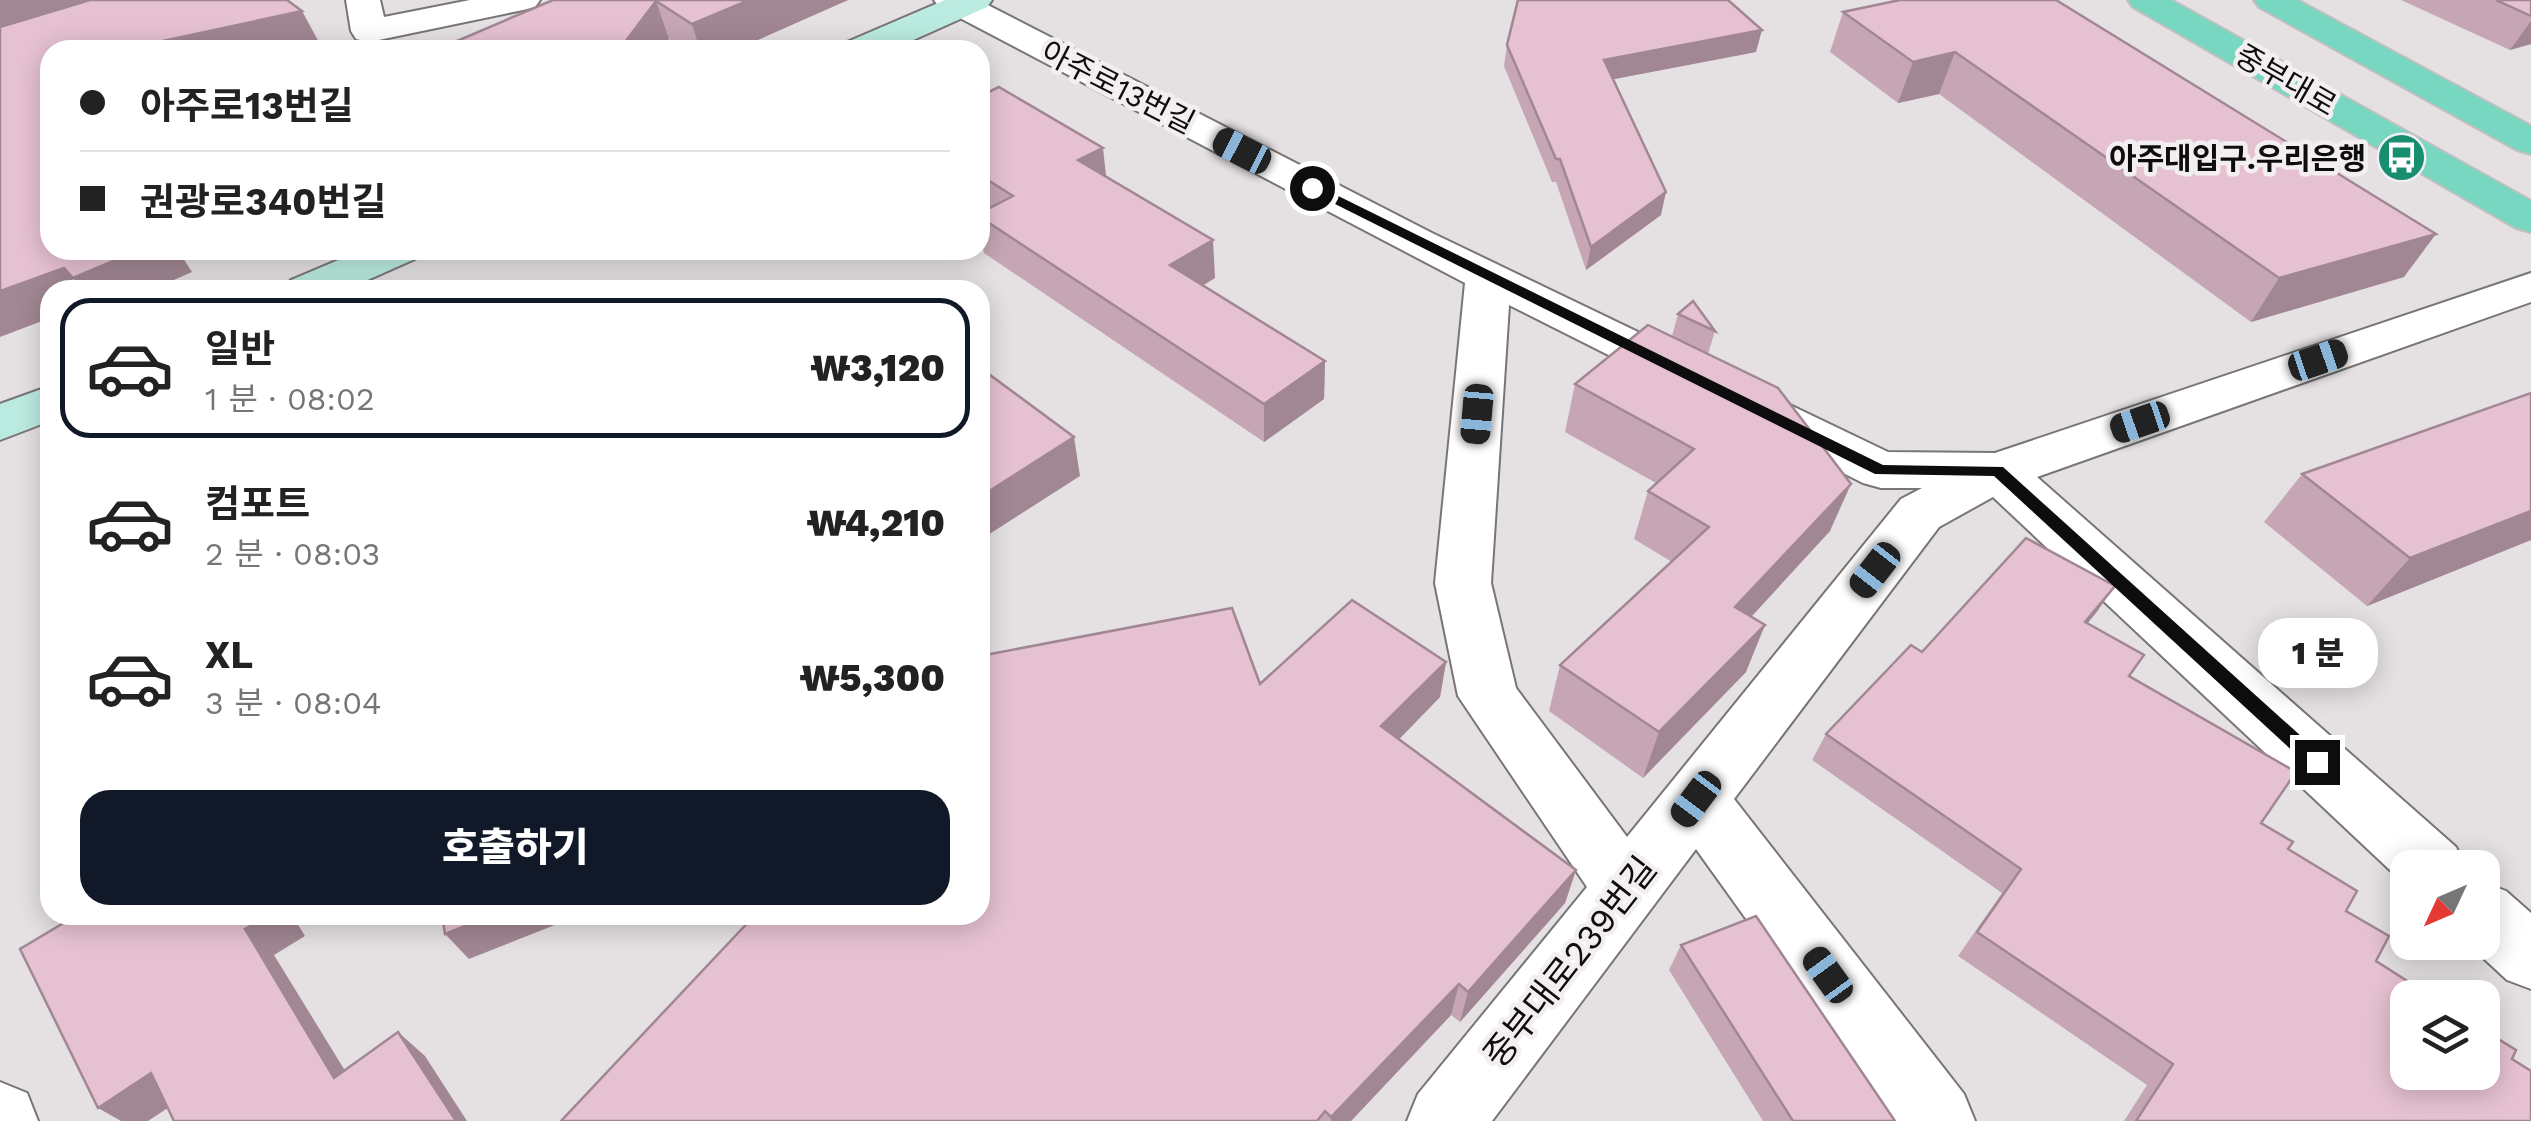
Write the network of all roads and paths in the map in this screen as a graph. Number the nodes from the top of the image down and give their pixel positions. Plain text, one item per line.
1 (362, 0) edge
2 (522, 0) edge
3 (2270, 0) edge
4 (962, 2) edge
5 (2158, 2) edge
6 (881, 40) edge
7 (2531, 142) edge
8 (2531, 220) edge
9 (377, 260) edge
10 (1488, 277) junction
11 (330, 280) edge
12 (2531, 287) edge
13 (40, 406) edge
14 (0, 423) edge
15 (1998, 470) junction
16 (1696, 799) junction
17 (2413, 850) edge
18 (1627, 889) junction
19 (2500, 929) edge
20 (2531, 957) edge
21 (1445, 1121) edge
22 (1937, 1121) edge

1 - 2 street
3 - 7 main road, 중부대로
4 - 6 street
4 - 10 street, 아주로13번길
5 - 8 main road, 중부대로
9 - 11 street
10 - 15 street, 아주로13번길
10 - 18 street
12 - 15 street, 중부대로239번길
13 - 14 street
15 - 16 street, 중부대로239번길
15 - 17 street
16 - 18 street, 중부대로239번길
16 - 22 street
18 - 21 street, 중부대로239번길
19 - 20 street

